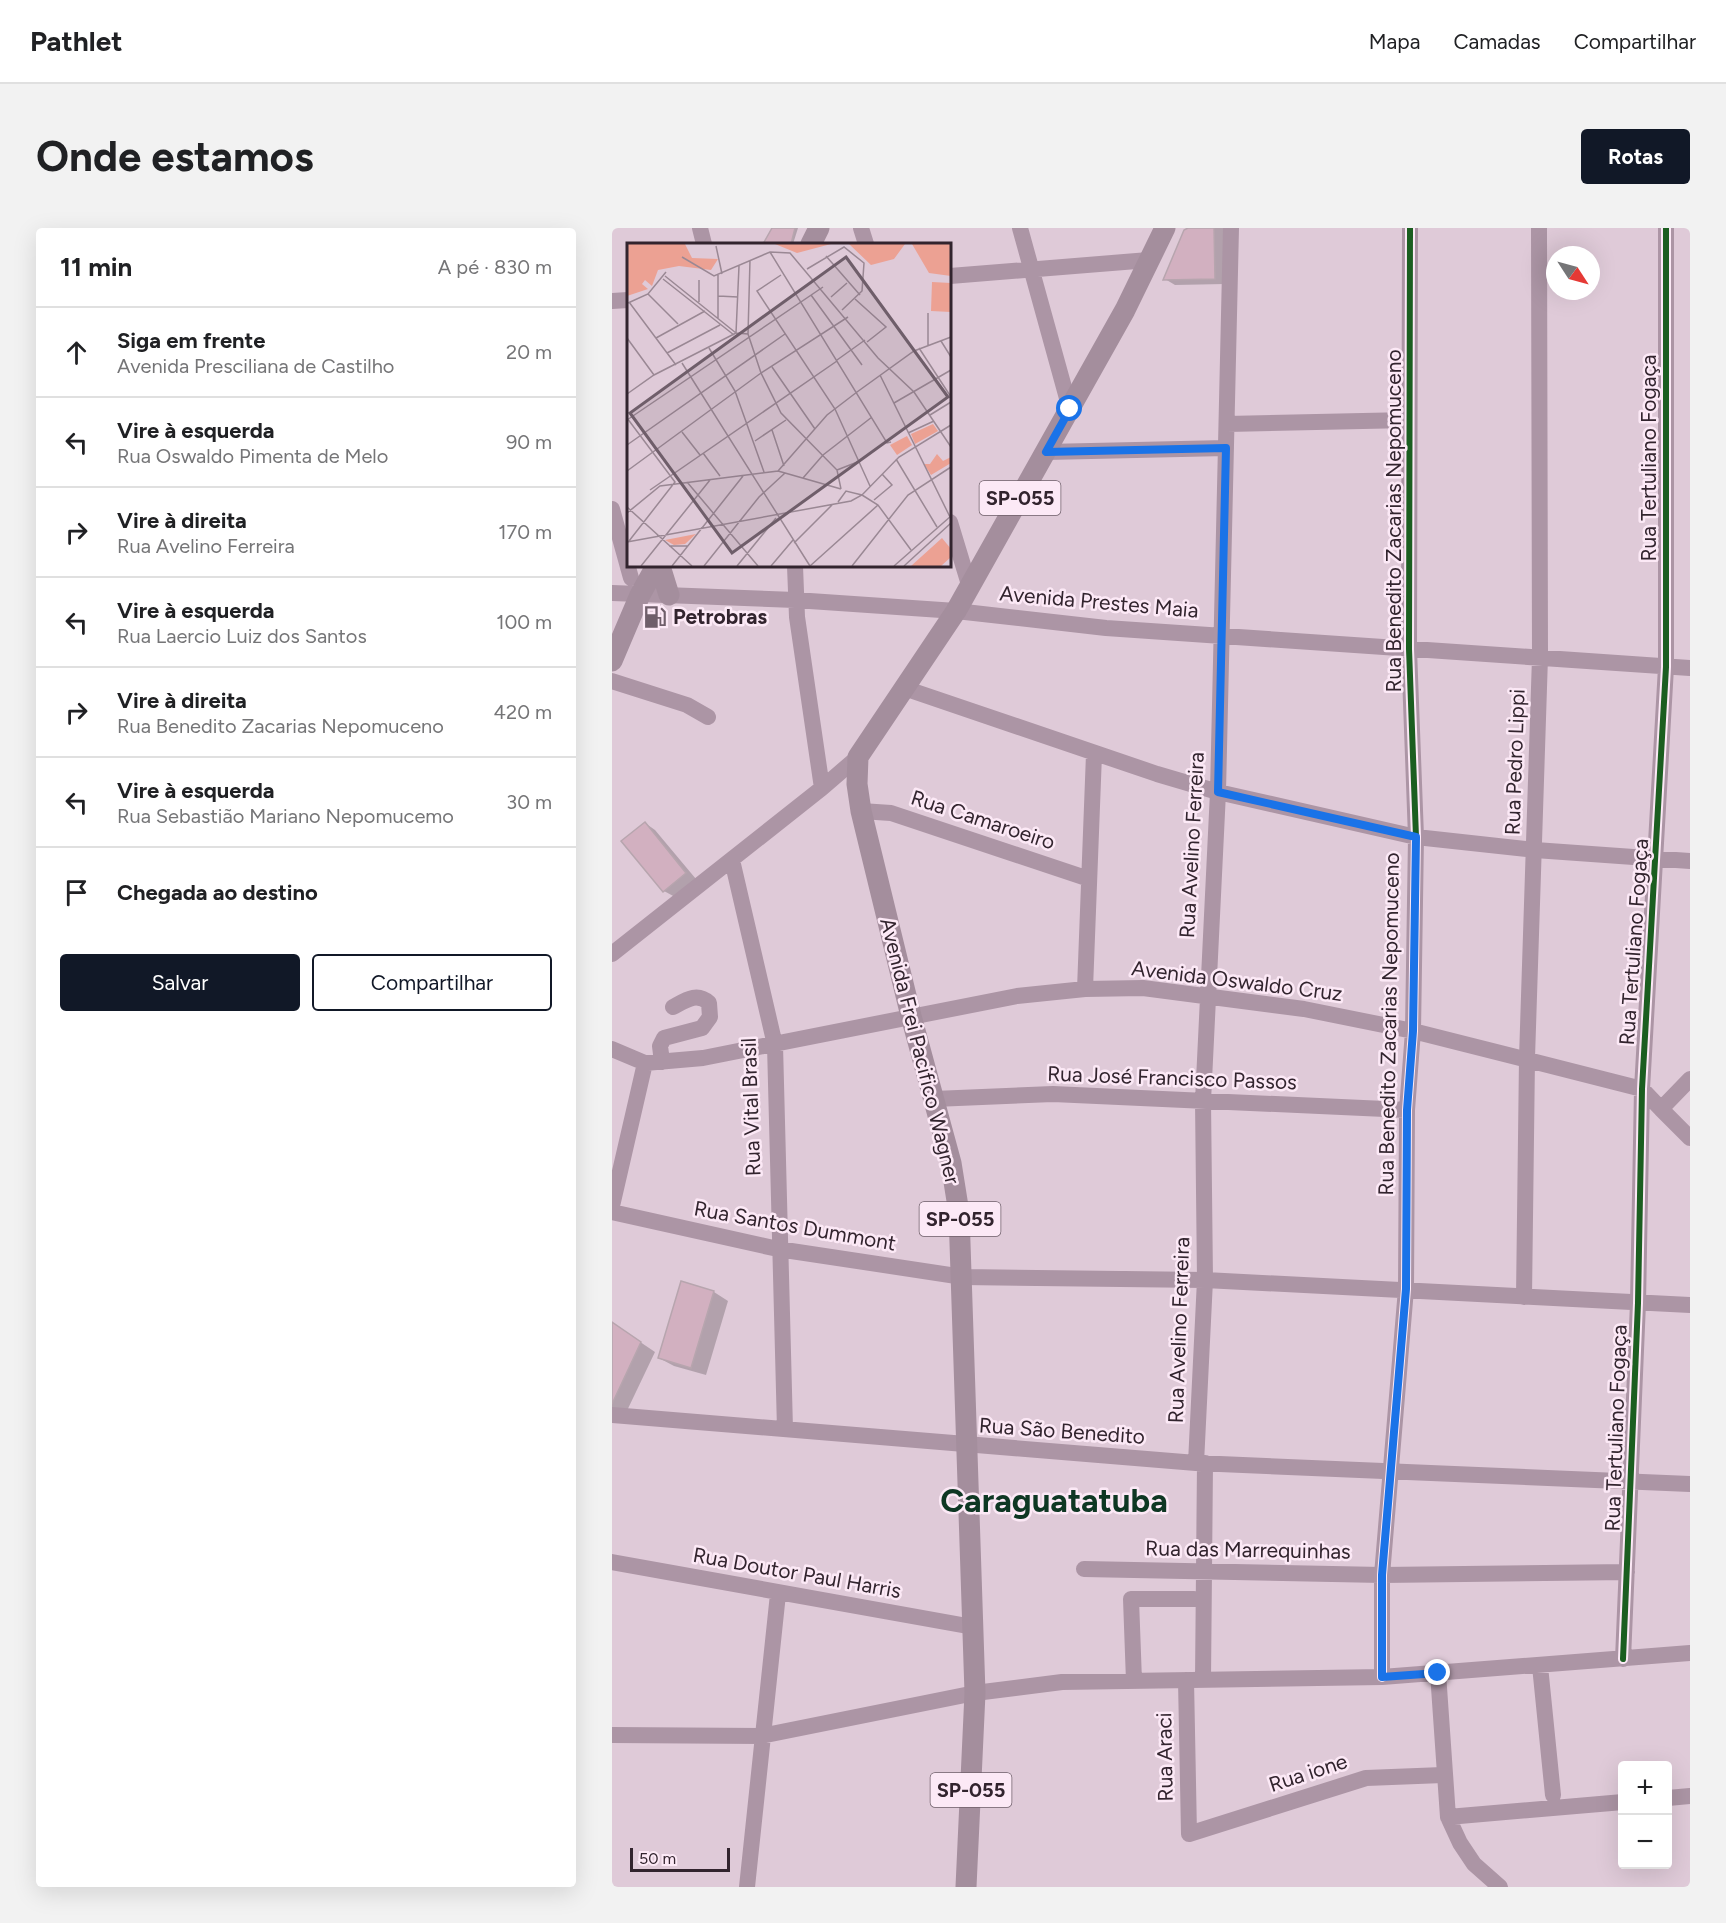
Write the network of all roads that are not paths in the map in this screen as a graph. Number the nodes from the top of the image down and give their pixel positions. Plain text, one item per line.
1 (700, 228) edge
2 (819, 228) edge
3 (861, 228) edge
4 (1020, 228) edge
5 (1165, 228) edge
6 (1231, 228) edge
7 (1410, 228) edge
8 (1539, 228) edge
9 (1666, 228) edge
10 (705, 243) edge
11 (812, 243) edge
12 (866, 243) edge
13 (1149, 260) junction
14 (1032, 270) junction
15 (951, 276) edge
16 (627, 300) edge
17 (612, 301) edge
18 (1070, 409) junction
19 (1409, 420) junction
20 (1227, 424) junction
21 (1226, 448) junction
22 (1046, 452) junction
23 (612, 509) edge
24 (951, 525) edge
25 (627, 559) edge
26 (629, 567) edge
27 (656, 567) edge
28 (657, 567) edge
29 (795, 567) edge
30 (612, 583) edge
31 (635, 586) junction
32 (969, 588) junction
33 (612, 593) edge
34 (669, 596) junction
35 (795, 600) junction
36 (956, 611) junction
37 (1222, 636) junction
38 (1409, 649) junction
39 (1540, 657) junction
40 (612, 661) edge
41 (1666, 667) junction
42 (1690, 668) edge
43 (612, 681) edge
44 (904, 688) junction
45 (708, 717) dead end
46 (1094, 754) junction
47 (858, 757) junction
48 (822, 788) junction
49 (1218, 792) junction
50 (861, 811) junction
51 (1416, 837) junction
52 (1535, 850) junction
53 (1656, 858) junction
54 (732, 860) junction
55 (1690, 861) edge
56 (1089, 879) junction
57 (612, 954) edge
58 (1085, 989) junction
59 (1208, 996) junction
60 (673, 1007) dead end
61 (911, 1016) junction
62 (1413, 1031) junction
63 (775, 1045) junction
64 (612, 1050) edge
65 (1527, 1058) junction
66 (653, 1062) junction
67 (1690, 1079) edge
68 (1642, 1089) junction
69 (934, 1099) junction
70 (1203, 1101) junction
71 (1660, 1109) junction
72 (1407, 1110) junction
73 (1690, 1138) edge
74 (612, 1206) edge
75 (612, 1212) edge
76 (778, 1249) junction
77 (963, 1277) junction
78 (1205, 1280) junction
79 (1406, 1289) junction
80 (1524, 1297) junction
81 (1638, 1303) junction
82 (1690, 1305) edge
83 (612, 1415) edge
84 (785, 1429) junction
85 (968, 1446) junction
86 (1201, 1463) junction
87 (1390, 1472) junction
88 (1631, 1480) junction
89 (1690, 1484) edge
90 (612, 1562) edge
91 (1084, 1569) dead end
92 (1627, 1572) junction
93 (1204, 1573) junction
94 (1382, 1575) junction
95 (778, 1594) junction
96 (1194, 1599) dead end
97 (973, 1627) junction
98 (1690, 1653) edge
99 (1623, 1659) junction
100 (1540, 1666) junction
101 (1438, 1673) junction
102 (1382, 1677) junction
103 (1186, 1680) junction
104 (1203, 1680) junction
105 (1134, 1681) junction
106 (975, 1693) junction
107 (612, 1734) edge
108 (761, 1736) junction
109 (1443, 1775) junction
110 (1553, 1795) dead end
111 (1690, 1796) edge
112 (1672, 1798) edge
113 (1618, 1802) edge
114 (1448, 1817) junction
115 (1189, 1834) joint
116 (747, 1887) edge
117 (966, 1887) edge
118 (1500, 1887) edge

1 - 10 street
2 - 11 main road
3 - 12 street
4 - 14 street
5 - 13 main road, SP-055
6 - 20 street, Rua Avelino Ferreira
7 - 19 street, Rua Benedito Zacarias Nepomuceno
8 - 39 street, Rua Pedro Lippi
9 - 41 street, Rua Tertuliano Fogaça
13 - 14 street
13 - 18 main road, SP-055
14 - 15 street
14 - 18 street
16 - 17 street
18 - 22 main road, SP-055
19 - 20 street
19 - 38 street, Rua Benedito Zacarias Nepomuceno
20 - 21 street, Rua Avelino Ferreira
21 - 22 street
21 - 37 street, Rua Avelino Ferreira
22 - 32 main road, SP-055
23 - 25 street
24 - 32 street
26 - 31 street
27 - 31 main road
28 - 34 main road
29 - 35 street
30 - 31 street, Avenida Prestes Maia
31 - 33 street, Avenida Prestes Maia
31 - 34 street, Avenida Prestes Maia
31 - 40 main road
32 - 36 main road, SP-055
34 - 35 street, Avenida Prestes Maia
35 - 36 street, Avenida Prestes Maia
35 - 48 street
36 - 37 street, Avenida Prestes Maia
36 - 44 main road, SP-055
37 - 38 street, Avenida Prestes Maia
37 - 49 street, Rua Avelino Ferreira
38 - 39 street, Avenida Prestes Maia
38 - 51 street, Rua Benedito Zacarias Nepomuceno
39 - 41 street, Avenida Prestes Maia
39 - 52 street, Rua Pedro Lippi
41 - 42 street, Avenida Prestes Maia
41 - 53 street, Rua Tertuliano Fogaça
43 - 45 street
44 - 46 street
44 - 47 main road, SP-055
46 - 49 street
46 - 56 street
47 - 48 street
47 - 50 main road, Avenida Frei Pacifico Wagner / SP-055
48 - 54 street
49 - 51 street
49 - 59 street, Rua Avelino Ferreira
50 - 56 street, Rua Camaroeiro
50 - 61 main road, Avenida Frei Pacifico Wagner / SP-055
51 - 52 street
51 - 62 street, Rua Benedito Zacarias Nepomuceno
52 - 53 street
52 - 65 street, Rua Pedro Lippi
53 - 55 street
53 - 68 street, Rua Tertuliano Fogaça
54 - 57 street
54 - 63 street, Rua Vital Brasil
56 - 58 street
58 - 59 street, Avenida Oswaldo Cruz
58 - 61 street, Avenida Oswaldo Cruz
59 - 62 street, Avenida Oswaldo Cruz
59 - 70 street, Rua Avelino Ferreira
60 - 66 street
61 - 63 street, Avenida Oswaldo Cruz
61 - 69 main road, Avenida Frei Pacifico Wagner / SP-055
62 - 65 street, Avenida Oswaldo Cruz
62 - 72 street, Rua Benedito Zacarias Nepomuceno
63 - 66 street, Avenida Oswaldo Cruz
63 - 76 street, Rua Vital Brasil
64 - 66 street, Avenida Oswaldo Cruz
65 - 68 street, Avenida Oswaldo Cruz
65 - 80 street, Rua Pedro Lippi
66 - 74 street
67 - 71 street
68 - 71 street
68 - 81 street, Rua Tertuliano Fogaça
69 - 70 street, Rua José Francisco Passos
69 - 77 main road, Avenida Frei Pacifico Wagner / SP-055
70 - 72 street, Rua José Francisco Passos
70 - 78 street, Rua Avelino Ferreira
71 - 73 street
72 - 79 street, Rua Benedito Zacarias Nepomuceno
75 - 76 street, Rua Santos Dummont
76 - 77 street, Rua Santos Dummont
76 - 84 street, Rua Vital Brasil
77 - 78 street, Rua Santos Dummont
77 - 85 main road, Avenida Frei Pacifico Wagner / SP-055
78 - 79 street, Rua Santos Dummont
78 - 86 street, Rua Avelino Ferreira
79 - 80 street, Rua Santos Dummont
79 - 87 street, Rua Benedito Zacarias Nepomuceno
80 - 81 street, Rua Santos Dummont
81 - 82 street, Rua Santos Dummont
81 - 88 street, Rua Tertuliano Fogaça
83 - 84 street, Rua São Benedito
84 - 85 street, Rua São Benedito
85 - 86 street, Rua São Benedito
85 - 97 main road, Avenida Frei Pacifico Wagner / SP-055
86 - 87 street, Rua São Benedito
86 - 93 street, Rua Avelino Ferreira
87 - 88 street, Rua São Benedito
87 - 94 street, Rua Benedito Zacarias Nepomuceno
88 - 89 street, Rua São Benedito
88 - 92 street, Rua Tertuliano Fogaça
90 - 95 street, Rua Doutor Paul Harris
91 - 93 street, Rua das Marrequinhas
92 - 94 street, Rua das Marrequinhas
92 - 99 street, Rua Tertuliano Fogaça
93 - 94 street, Rua das Marrequinhas
93 - 104 street, Rua Avelino Ferreira
94 - 102 street, Rua Benedito Zacarias Nepomuceno
95 - 97 street, Rua Doutor Paul Harris
95 - 108 street
96 - 105 street
97 - 106 main road, Avenida Frei Pacifico Wagner / SP-055
98 - 99 street
99 - 100 street
100 - 101 street
100 - 110 street
101 - 102 street
101 - 109 street
102 - 104 street
103 - 104 street
103 - 105 street
103 - 115 street, Rua Araci
105 - 106 street
106 - 108 street
106 - 117 main road, Avenida Frei Pacifico Wagner / SP-055
107 - 108 street
108 - 116 street
109 - 114 street
109 - 115 street, Rua ione
111 - 112 street
113 - 114 street
114 - 118 street

